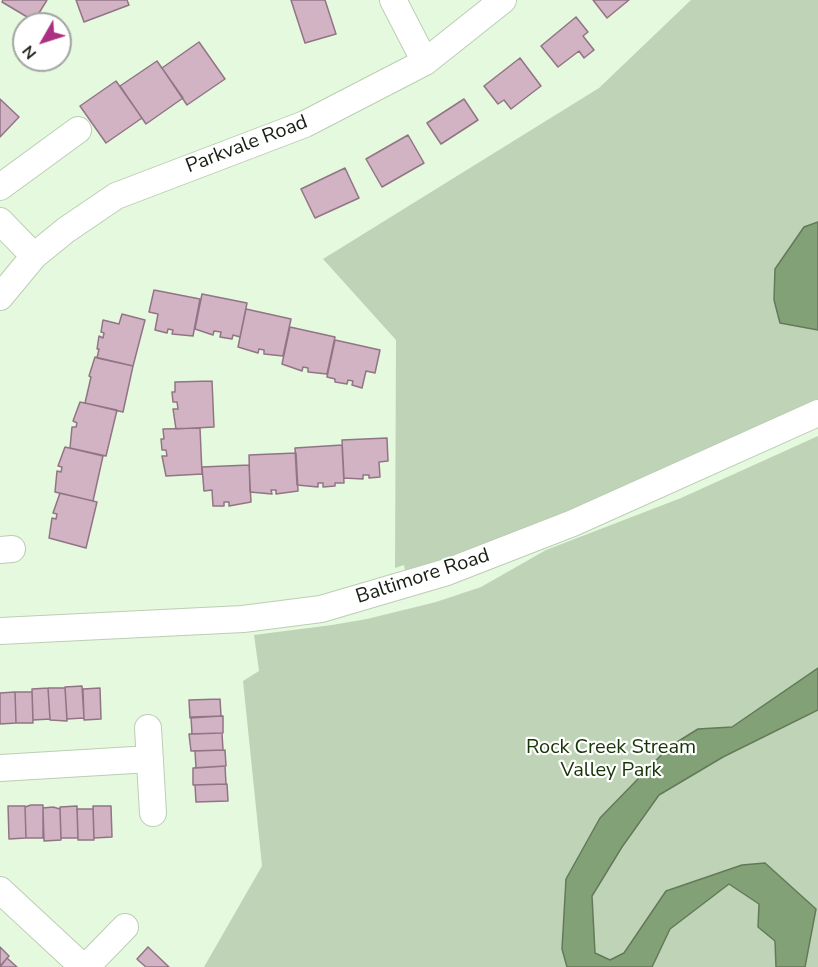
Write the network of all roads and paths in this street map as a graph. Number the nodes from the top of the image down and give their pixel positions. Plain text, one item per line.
1 (393, 0) edge
2 (503, 0) edge
3 (425, 62) junction
4 (78, 130) dead end
5 (0, 187) edge
6 (0, 221) edge
7 (34, 256) junction
8 (0, 297) edge
9 (818, 413) edge
10 (0, 631) edge
11 (148, 728) dead end
12 (146, 759) junction
13 (0, 768) edge
14 (153, 813) dead end
15 (0, 890) edge
16 (125, 927) dead end
17 (85, 967) edge

1 - 3 street
2 - 3 street, Parkvale Road
3 - 7 street, Parkvale Road
4 - 5 street
6 - 7 street
7 - 8 street, Parkvale Road
9 - 10 street, Baltimore Road
11 - 12 street
12 - 13 street
12 - 14 street
15 - 17 street
16 - 17 street

